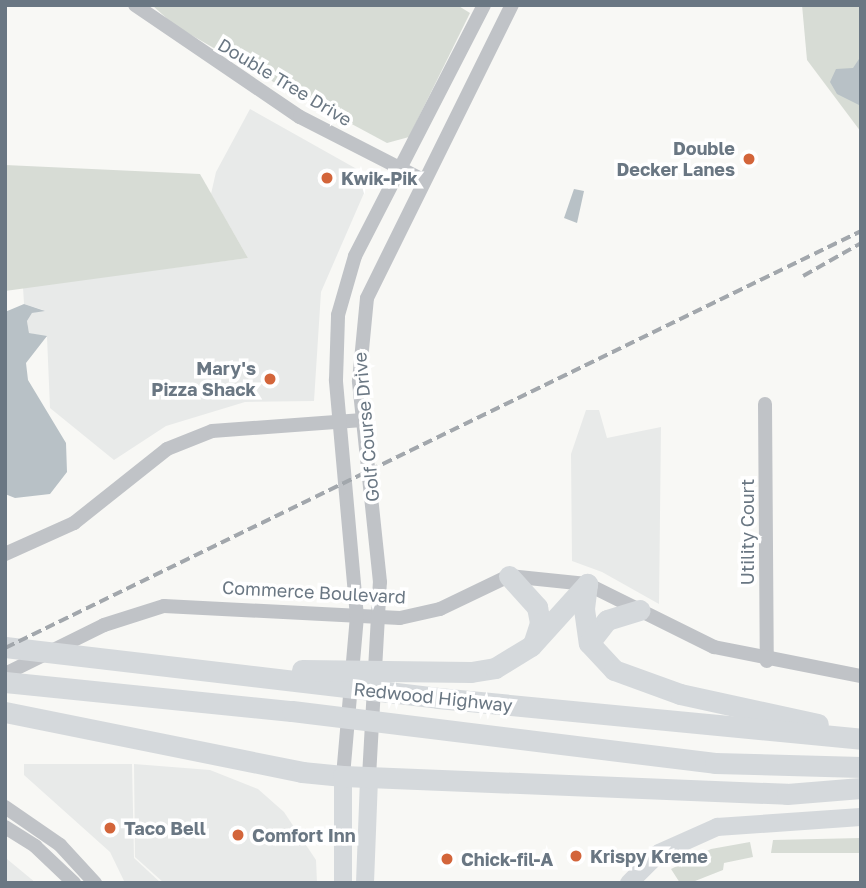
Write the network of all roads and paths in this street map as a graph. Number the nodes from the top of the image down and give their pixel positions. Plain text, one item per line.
1 (135, 5) edge
2 (484, 5) edge
3 (512, 5) edge
4 (400, 168) junction
5 (424, 180) junction
6 (765, 404) dead end
7 (363, 421) junction
8 (341, 423) junction
9 (5, 554) edge
10 (509, 576) junction
11 (587, 584) junction
12 (640, 610) junction
13 (357, 617) junction
14 (379, 617) junction
15 (534, 641) junction
16 (589, 643) junction
17 (5, 647) edge
18 (767, 661) junction
19 (5, 674) edge
20 (294, 675) junction
21 (861, 676) edge
22 (5, 682) edge
23 (12, 713) edge
24 (861, 732) edge
25 (861, 739) edge
26 (861, 767) edge
27 (343, 776) junction
28 (369, 777) junction
29 (861, 788) edge
30 (7, 812) edge
31 (861, 817) edge
32 (5, 827) edge
33 (74, 883) edge
34 (95, 883) edge
35 (343, 883) edge
36 (365, 883) edge
37 (629, 883) edge

1 - 4 street, Double Tree Drive
2 - 4 street, Golf Course Drive
3 - 5 street, Golf Course Drive
4 - 5 street, Double Tree Drive
4 - 8 street, Golf Course Drive
5 - 7 street, Golf Course Drive
6 - 18 street, Utility Court
7 - 8 street
7 - 14 street, Golf Course Drive
8 - 9 street
8 - 13 street, Golf Course Drive
10 - 11 street, Commerce Boulevard
10 - 14 street, Commerce Boulevard
10 - 15 highway
11 - 12 street, Commerce Boulevard
11 - 15 highway
11 - 16 highway
12 - 16 highway
12 - 18 street, Commerce Boulevard
13 - 14 street, Commerce Boulevard
13 - 19 street, Commerce Boulevard
13 - 27 street, Golf Course Drive
14 - 28 street, Golf Course Drive
15 - 20 highway
16 - 24 highway
17 - 20 highway, Redwood Highway
18 - 21 street, Commerce Boulevard
20 - 25 highway, Redwood Highway
22 - 26 highway, Redwood Highway
23 - 27 highway
27 - 28 highway
27 - 35 main road, Golf Course Drive
28 - 29 highway
28 - 36 main road, Golf Course Drive
30 - 34 street
31 - 37 main road
32 - 33 street

